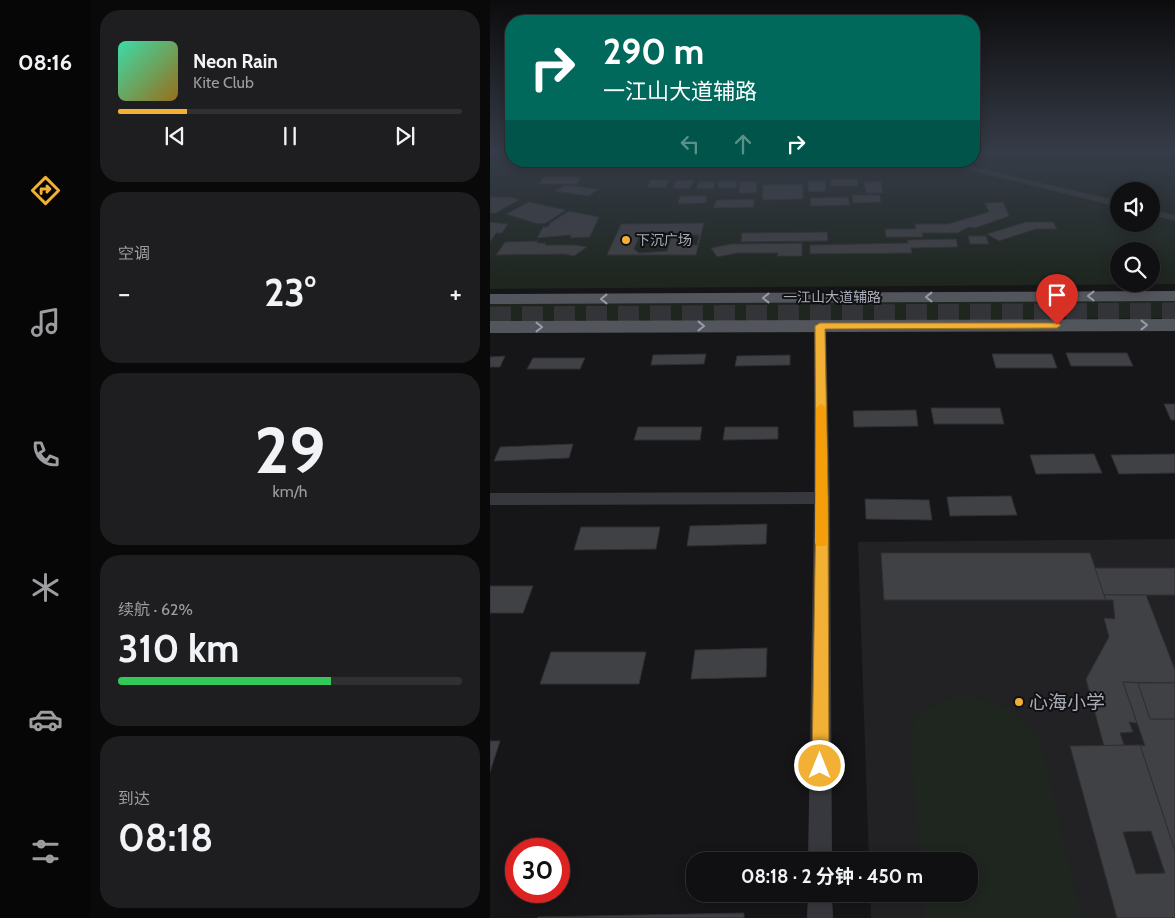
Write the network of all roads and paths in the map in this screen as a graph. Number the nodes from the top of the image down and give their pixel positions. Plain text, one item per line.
1 (1084, 196) edge
2 (1110, 202) edge
3 (1160, 214) edge
4 (1175, 218) edge
5 (1175, 296) edge
6 (490, 299) edge
7 (1175, 325) edge
8 (820, 326) junction
9 (490, 327) edge
10 (822, 498) junction
11 (490, 499) edge
12 (820, 852) edge
13 (820, 902) edge
14 (820, 918) edge

1 - 2 street
3 - 4 street
5 -> 6 main road, 一江山大道辅路
8 -> 7 main road, 一江山大道辅路
9 -> 8 main road, 一江山大道辅路
8 - 10 street
10 - 11 street
10 - 12 street
13 - 14 street

